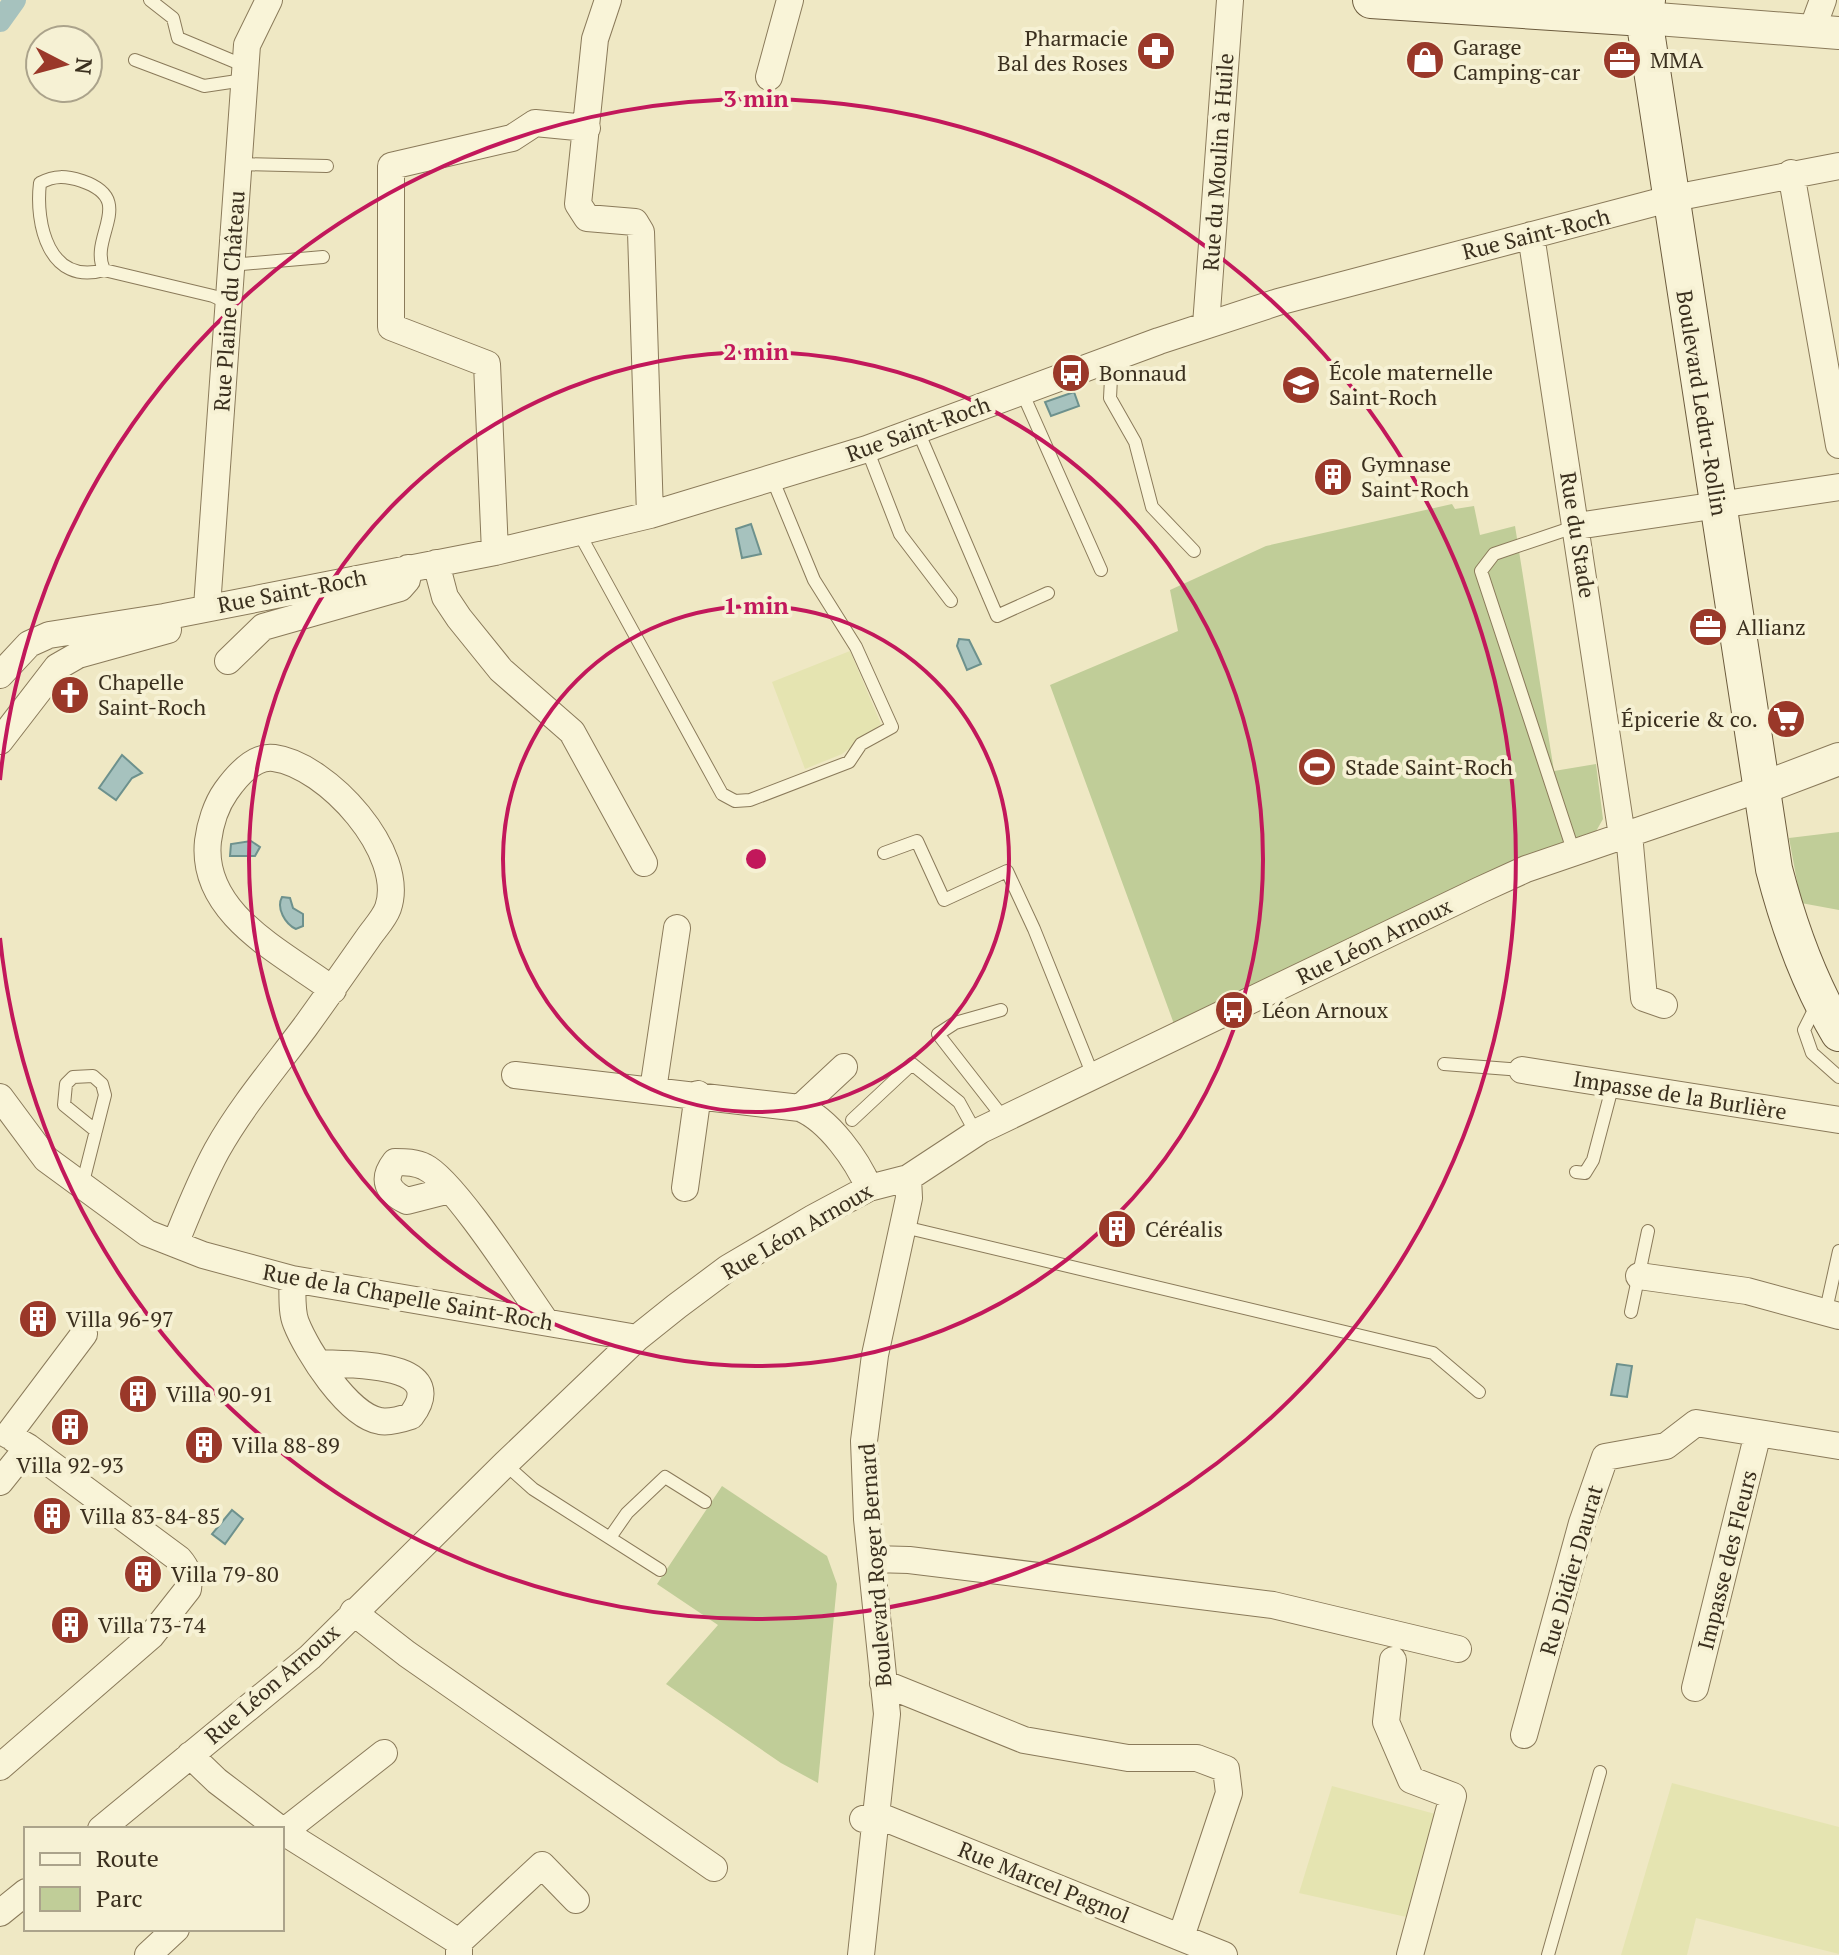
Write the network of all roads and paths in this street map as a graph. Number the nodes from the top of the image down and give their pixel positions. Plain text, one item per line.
1 (150, 0) edge
2 (269, 0) edge
3 (608, 0) edge
4 (790, 0) edge
5 (1230, 0) edge
6 (1371, 0) edge
7 (1457, 2) edge
8 (1645, 9) edge
9 (1825, 21) edge
10 (135, 60) dead end
11 (245, 73) junction
12 (769, 77) dead end
13 (587, 128) junction
14 (238, 164) junction
15 (327, 166) dead end
16 (1839, 166) edge
17 (1791, 173) junction
18 (1669, 199) junction
19 (1531, 235) junction
20 (323, 257) dead end
21 (231, 265) junction
22 (104, 270) junction
23 (230, 305) junction
24 (1206, 325) junction
25 (1112, 358) junction
26 (1022, 392) junction
27 (918, 431) junction
28 (1839, 442) edge
29 (867, 449) junction
30 (772, 478) junction
31 (1839, 487) edge
32 (1719, 508) junction
33 (650, 515) junction
34 (1577, 526) junction
35 (579, 533) junction
36 (1194, 551) dead end
37 (495, 552) junction
38 (436, 563) junction
39 (408, 568) junction
40 (1101, 570) dead end
41 (1048, 593) dead end
42 (951, 601) dead end
43 (207, 607) junction
44 (228, 661) dead end
45 (0, 675) edge
46 (0, 741) edge
47 (1839, 759) edge
48 (1760, 789) junction
49 (1625, 835) junction
50 (884, 853) dead end
51 (1574, 853) junction
52 (644, 863) dead end
53 (677, 928) dead end
54 (333, 990) junction
55 (1819, 1000) junction
56 (1664, 1005) dead end
57 (1001, 1010) dead end
58 (1839, 1033) edge
59 (1444, 1064) dead end
60 (844, 1067) dead end
61 (1522, 1070) joint
62 (515, 1075) dead end
63 (1839, 1077) edge
64 (1094, 1078) junction
65 (1613, 1084) junction
66 (653, 1090) junction
67 (698, 1094) junction
68 (0, 1097) edge
69 (800, 1108) junction
70 (852, 1120) dead end
71 (1005, 1120) junction
72 (1839, 1120) edge
73 (96, 1131) junction
74 (976, 1133) junction
75 (1576, 1172) dead end
76 (908, 1178) junction
77 (82, 1186) junction
78 (685, 1188) dead end
79 (869, 1188) junction
80 (450, 1190) dead end
81 (904, 1227) junction
82 (1648, 1231) dead end
83 (175, 1244) junction
84 (1839, 1251) edge
85 (1639, 1276) junction
86 (292, 1279) junction
87 (1631, 1312) dead end
88 (1832, 1313) edge
89 (546, 1322) junction
90 (84, 1334) dead end
91 (637, 1338) junction
92 (319, 1363) dead end
93 (1479, 1392) dead end
94 (1758, 1433) junction
95 (12, 1438) edge
96 (1839, 1446) edge
97 (505, 1464) junction
98 (0, 1482) edge
99 (705, 1502) dead end
100 (611, 1536) junction
101 (872, 1559) junction
102 (660, 1570) dead end
103 (353, 1612) junction
104 (1458, 1649) dead end
105 (1393, 1660) dead end
106 (883, 1683) junction
107 (1695, 1688) dead end
108 (1524, 1735) dead end
109 (384, 1753) dead end
110 (190, 1755) junction
111 (0, 1767) edge
112 (1600, 1772) dead end
113 (870, 1817) junction
114 (103, 1827) edge
115 (277, 1827) edge
116 (284, 1829) edge
117 (284, 1832) edge
118 (714, 1868) dead end
119 (24, 1894) edge
120 (576, 1900) dead end
121 (0, 1913) edge
122 (174, 1931) edge
123 (1181, 1937) junction
124 (459, 1949) edge
125 (148, 1955) edge
126 (861, 1955) edge
127 (1224, 1955) edge
128 (1410, 1955) edge
129 (1548, 1955) edge

1 - 11 lane
2 - 11 street, Rue Plaine du Château
3 - 13 street
4 - 12 street
5 - 24 street, Rue du Moulin à Huile
6 - 7 main road
7 - 8 main road
8 - 9 street
8 - 18 main road, Boulevard Ledru-Rollin
10 - 11 lane
11 - 14 street, Rue Plaine du Château
13 - 33 street
13 - 37 street
14 - 15 lane
14 - 21 street, Rue Plaine du Château
16 - 17 street, Rue Saint-Roch
17 - 18 street, Rue Saint-Roch
17 - 28 street
18 - 19 street, Rue Saint-Roch
18 - 32 main road, Boulevard Ledru-Rollin
19 - 24 street, Rue Saint-Roch
19 - 34 street, Rue du Stade
20 - 21 lane
21 - 23 street, Rue Plaine du Château
22 - 22 lane
22 - 23 lane
23 - 43 street, Rue Plaine du Château
24 - 25 street, Rue Saint-Roch
25 - 26 street, Rue Saint-Roch
25 - 36 lane
26 - 27 street, Rue Saint-Roch
26 - 40 lane
27 - 29 street, Rue Saint-Roch
27 - 41 lane
29 - 30 street, Rue Saint-Roch
29 - 42 lane
30 - 33 street, Rue Saint-Roch
30 - 35 lane
31 - 32 street
32 - 34 street
32 - 48 main road, Boulevard Ledru-Rollin
33 - 35 street, Rue Saint-Roch
34 - 49 street, Rue du Stade
34 - 51 lane
35 - 37 street, Rue Saint-Roch
37 - 38 street, Rue Saint-Roch
38 - 39 street, Rue Saint-Roch
38 - 52 street
39 - 43 street, Rue Saint-Roch
39 - 44 street
43 - 45 street, Rue Saint-Roch
43 - 46 street
47 - 48 street
48 - 49 street, Rue Léon Arnoux
48 - 55 main road, Boulevard Ledru-Rollin
49 - 51 street, Rue Léon Arnoux
49 - 56 street, Rue du Stade
50 - 64 lane
51 - 64 street, Rue Léon Arnoux
53 - 66 street
54 - 54 street
54 - 83 street
55 - 58 main road, Boulevard Ledru-Rollin
55 - 63 lane
57 - 71 lane
59 - 61 lane
60 - 69 street
61 - 65 street, Impasse de la Burlière
62 - 66 street
64 - 71 street, Rue Léon Arnoux
65 - 72 street, Impasse de la Burlière
65 - 75 lane
66 - 67 street
67 - 69 street
67 - 78 street
68 - 77 street, Rue de la Chapelle Saint-Roch
69 - 79 street
70 - 74 lane
71 - 74 street, Rue Léon Arnoux
73 - 73 lane
73 - 77 lane
74 - 76 street, Rue Léon Arnoux
76 - 79 street, Rue Léon Arnoux
76 - 81 street, Boulevard Roger Bernard
77 - 83 street, Rue de la Chapelle Saint-Roch
79 - 91 street, Rue Léon Arnoux
80 - 89 street
81 - 93 lane
81 - 101 street, Boulevard Roger Bernard
82 - 85 lane
83 - 86 street, Rue de la Chapelle Saint-Roch
84 - 88 lane
85 - 87 lane
85 - 88 street
86 - 89 street, Rue de la Chapelle Saint-Roch
86 - 92 street
89 - 91 street, Rue de la Chapelle Saint-Roch
90 - 95 street
91 - 97 street, Rue Léon Arnoux
94 - 96 street, Rue Didier Daurat
94 - 107 street, Impasse des Fleurs
94 - 108 street, Rue Didier Daurat
95 - 98 street
95 - 111 street
97 - 100 lane
97 - 103 street, Rue Léon Arnoux
99 - 100 lane
100 - 102 lane
101 - 104 street
101 - 106 street, Boulevard Roger Bernard
103 - 110 street, Rue Léon Arnoux
103 - 118 street
105 - 128 street
106 - 113 street, Boulevard Roger Bernard
106 - 123 street
109 - 116 street
110 - 114 street, Rue Léon Arnoux
110 - 115 street
112 - 129 lane
113 - 123 street, Rue Marcel Pagnol
113 - 126 street, Boulevard Roger Bernard
117 - 124 street
119 - 121 street
120 - 124 street
122 - 125 street
123 - 127 street, Rue Marcel Pagnol

